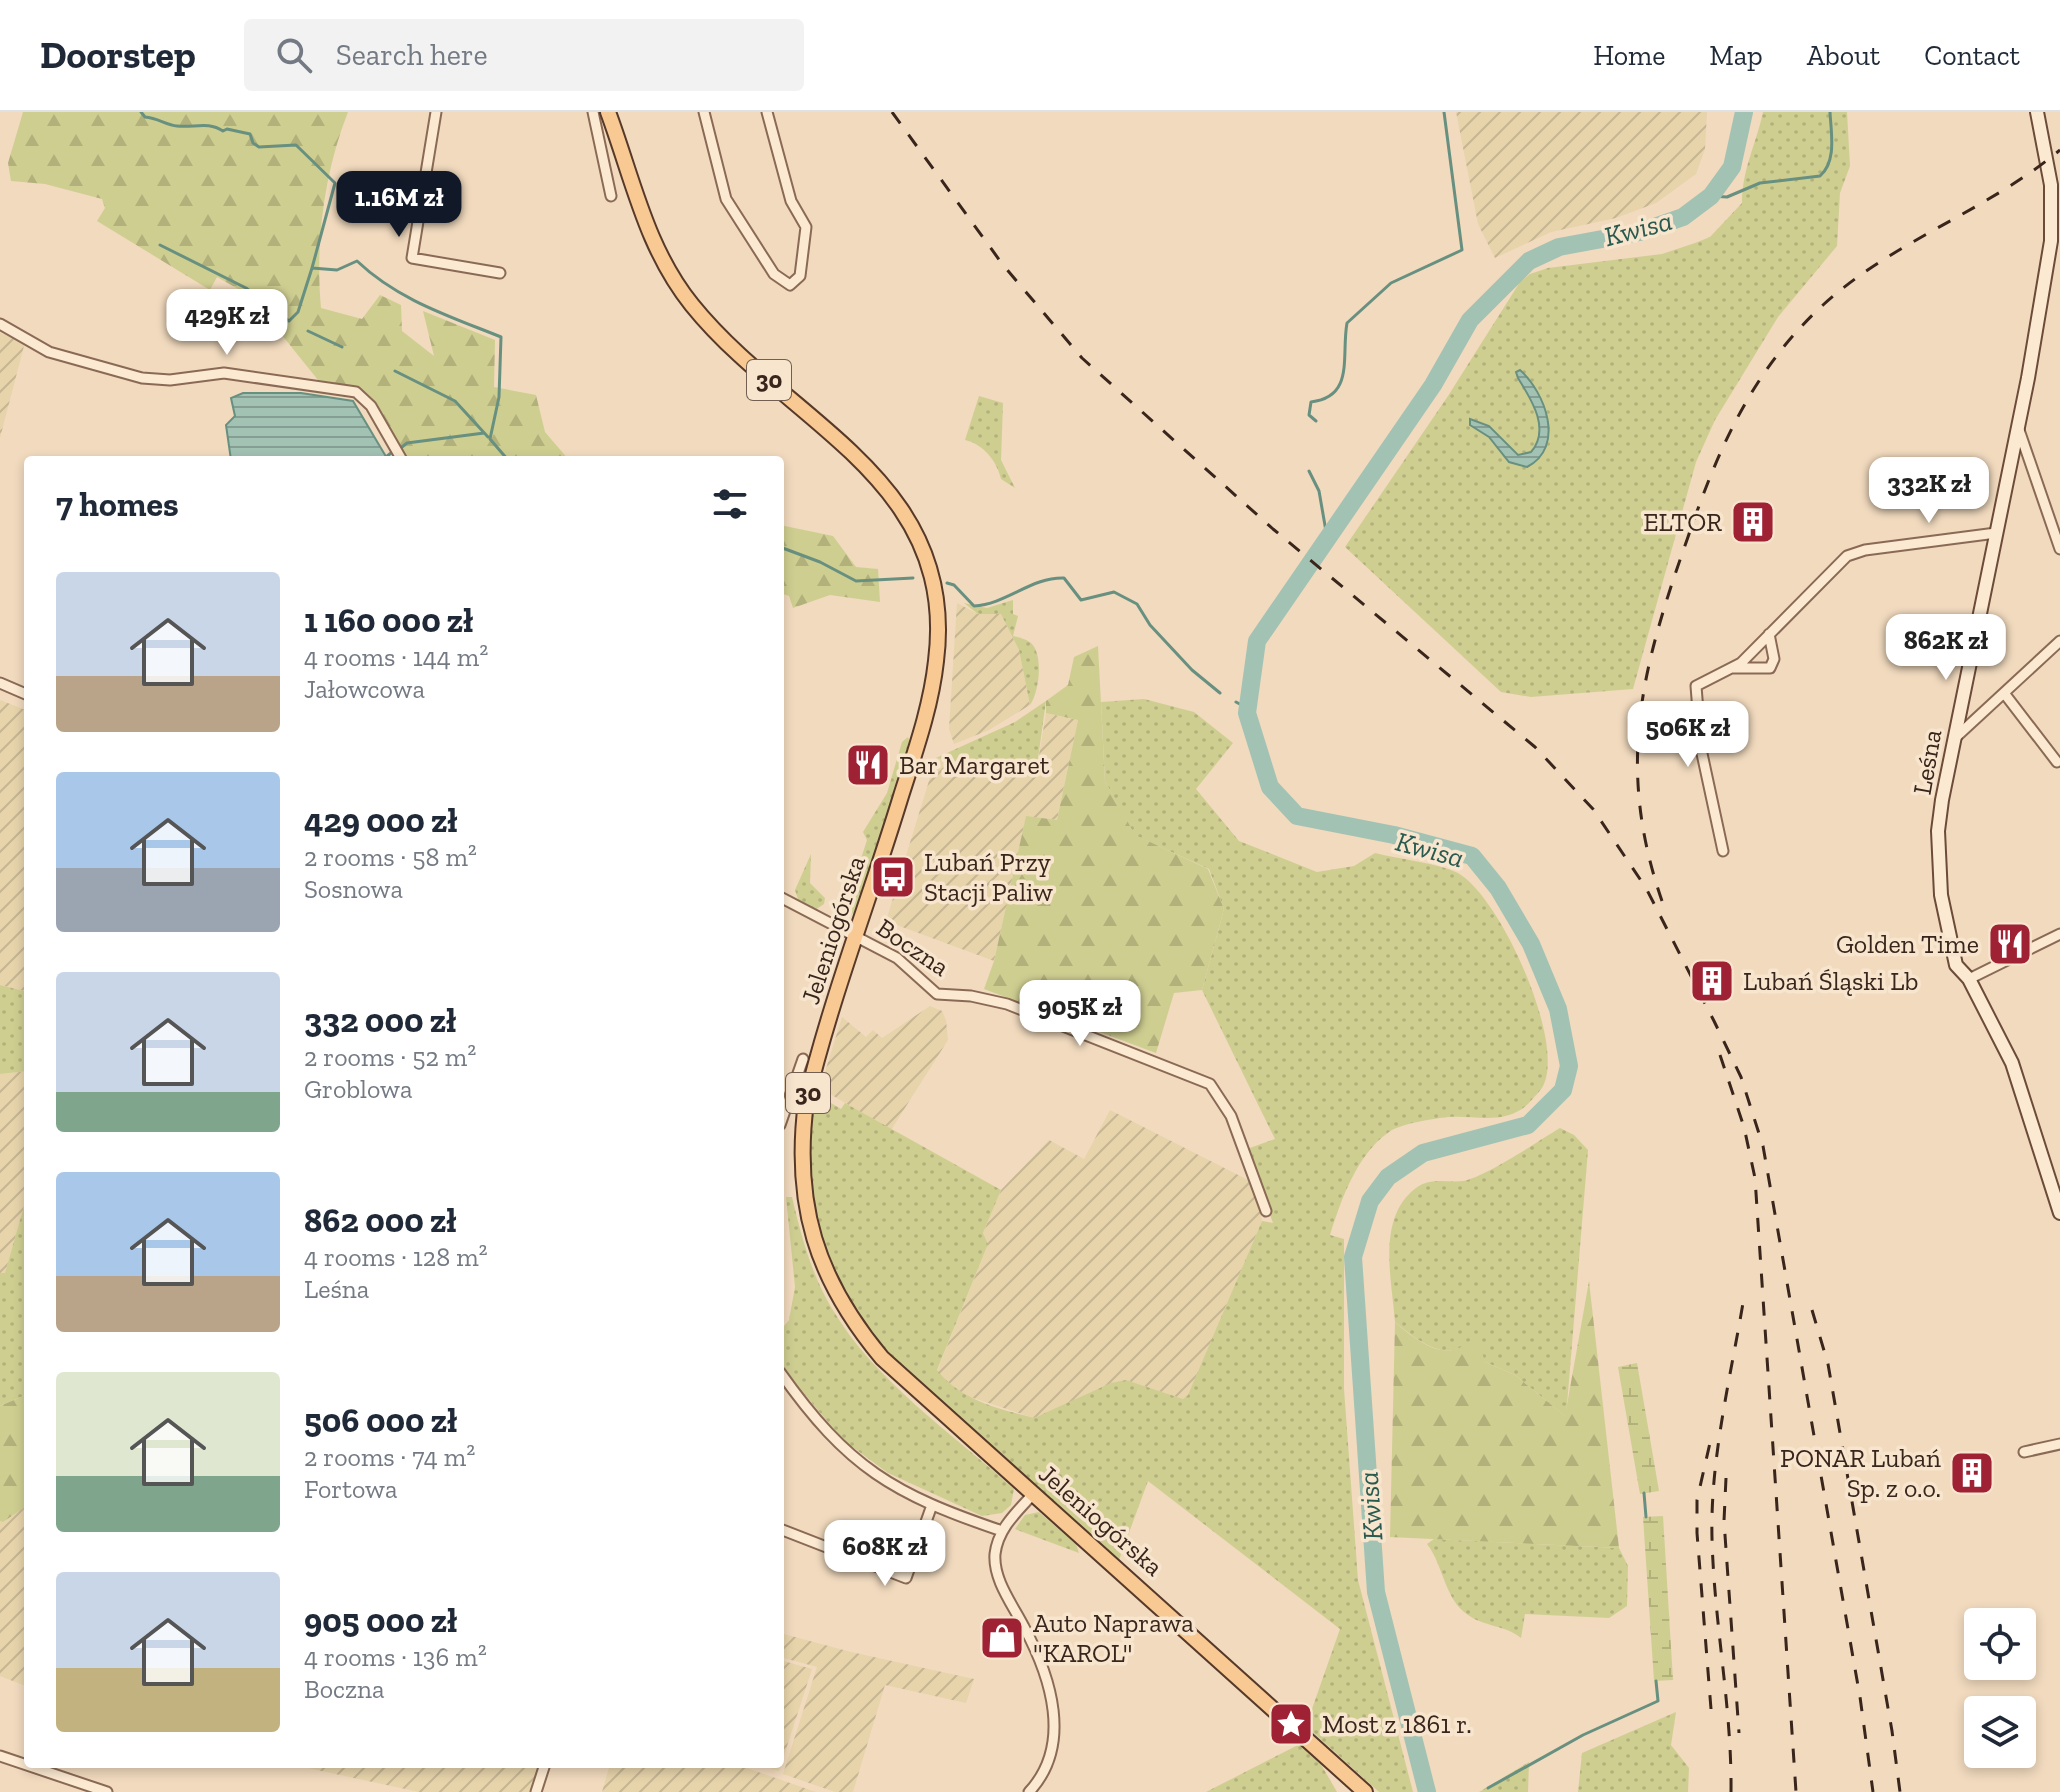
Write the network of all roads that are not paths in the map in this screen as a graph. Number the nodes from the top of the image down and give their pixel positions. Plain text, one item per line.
1 (436, 112) edge
2 (593, 112) edge
3 (608, 112) edge
4 (704, 112) edge
5 (767, 112) edge
6 (2037, 112) edge
7 (2055, 184) edge
8 (611, 196) dead end
9 (500, 273) dead end
10 (0, 324) edge
11 (2018, 425) junction
12 (400, 456) edge
13 (1996, 533) junction
14 (2060, 549) edge
15 (1769, 634) junction
16 (2060, 641) edge
17 (1729, 668) junction
18 (0, 683) edge
19 (24, 693) edge
20 (2004, 693) junction
21 (1953, 741) junction
22 (2057, 762) dead end
23 (1723, 851) dead end
24 (784, 899) edge
25 (2060, 934) edge
26 (855, 935) junction
27 (1969, 979) junction
28 (803, 1059) dead end
29 (784, 1114) edge
30 (1266, 1211) dead end
31 (2060, 1213) edge
32 (784, 1377) edge
33 (2060, 1444) edge
34 (2024, 1452) dead end
35 (1034, 1493) junction
36 (932, 1505) junction
37 (784, 1531) edge
38 (1002, 1531) junction
39 (0, 1756) edge
40 (24, 1764) edge
41 (36, 1768) edge
42 (544, 1768) edge
43 (107, 1792) edge
44 (536, 1792) edge
45 (1029, 1792) edge
46 (1364, 1792) edge

1 - 9 street
2 - 8 street
3 - 26 main road, Jeleniogórska / 30
4 - 5 street
6 - 7 main road, Leśna
7 - 11 main road, Leśna
10 - 12 street
11 - 13 main road, Leśna
11 - 14 street
13 - 15 street
13 - 21 main road, Leśna
15 - 17 street
15 - 17 street
16 - 20 street
17 - 23 street
18 - 19 street
20 - 21 street
20 - 22 street
21 - 27 main road, Leśna
24 - 26 street, Boczna
25 - 27 street
26 - 30 street, Boczna
26 - 35 main road, Jeleniogórska / 30
27 - 31 main road, Leśna
28 - 29 street
32 - 36 street
33 - 34 street
35 - 38 street
35 - 46 main road, Jeleniogórska / 30
36 - 37 street
36 - 38 street
38 - 45 street
39 - 40 street
41 - 43 street
42 - 44 street

